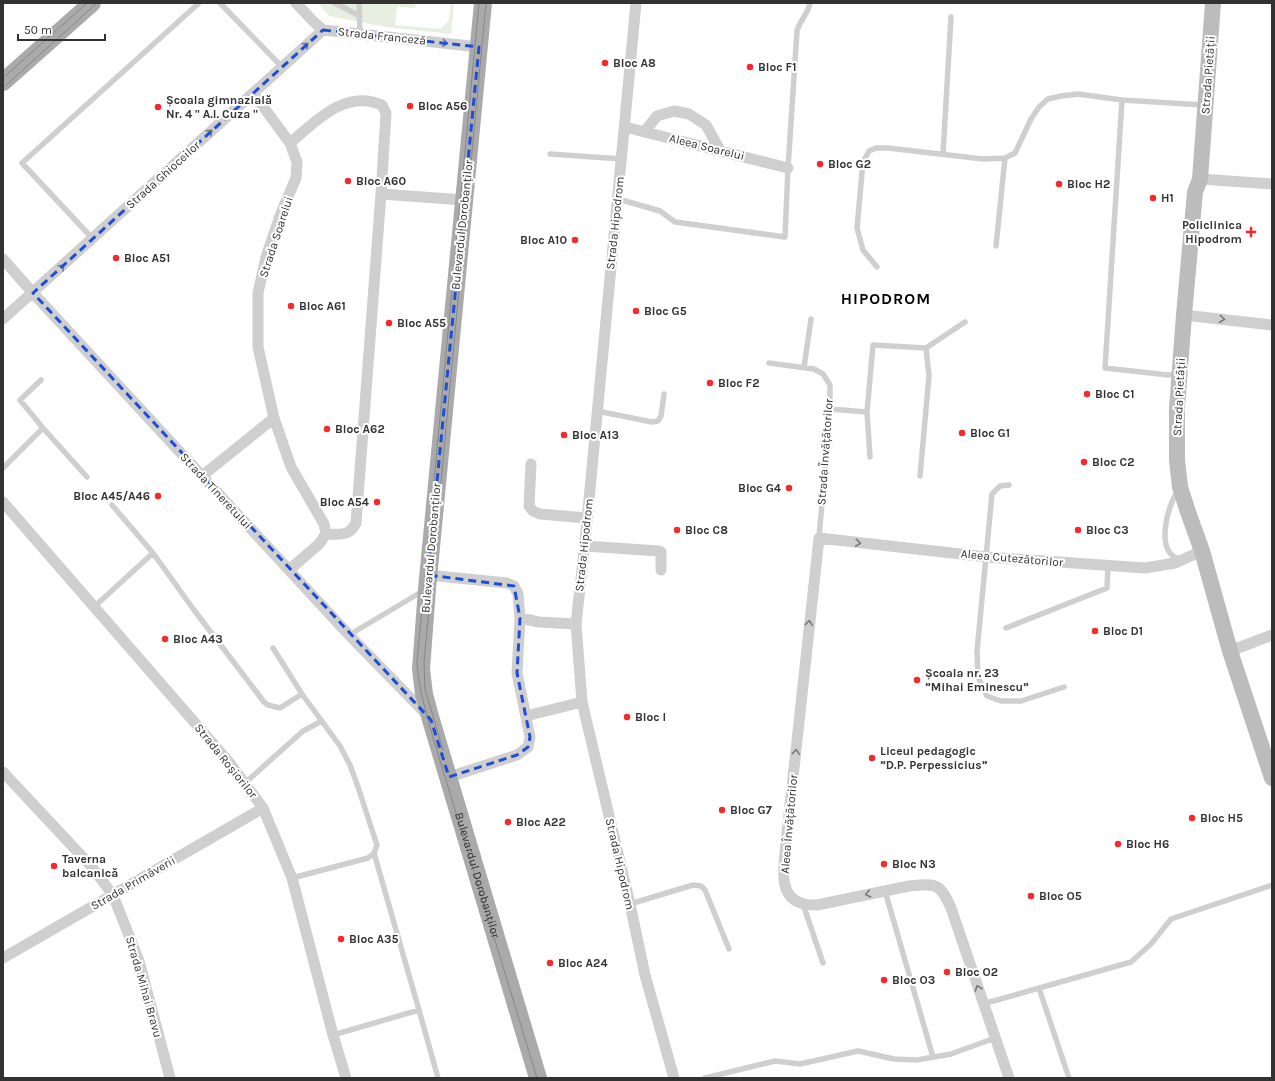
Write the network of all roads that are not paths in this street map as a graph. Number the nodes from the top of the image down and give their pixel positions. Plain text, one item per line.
1 (92, 3) edge
2 (199, 3) edge
3 (220, 3) edge
4 (296, 3) edge
5 (335, 3) edge
6 (359, 3) edge
7 (483, 3) edge
8 (636, 3) edge
9 (810, 3) edge
10 (1213, 3) edge
11 (360, 16) junction
12 (951, 17) dead end
13 (323, 30) junction
14 (360, 34) junction
15 (479, 47) junction
16 (282, 67) junction
17 (3, 82) edge
18 (253, 93) junction
19 (1122, 100) junction
20 (1206, 105) junction
21 (625, 127) junction
22 (645, 131) junction
23 (290, 143) junction
24 (720, 150) junction
25 (550, 154) dead end
26 (943, 154) junction
27 (1005, 158) junction
28 (622, 159) junction
29 (788, 168) junction
30 (1200, 179) junction
31 (1272, 184) edge
32 (381, 194) junction
33 (618, 199) junction
34 (464, 200) junction
35 (93, 239) junction
36 (996, 246) dead end
37 (3, 259) edge
38 (877, 266) dead end
39 (33, 293) junction
40 (1184, 315) junction
41 (3, 319) edge
42 (811, 319) dead end
43 (965, 322) dead end
44 (1272, 325) edge
45 (926, 348) junction
46 (769, 363) dead end
47 (804, 367) junction
48 (1180, 374) junction
49 (41, 380) dead end
50 (664, 394) dead end
51 (830, 409) junction
52 (597, 411) junction
53 (867, 412) junction
54 (274, 418) junction
55 (43, 428) junction
56 (870, 457) dead end
57 (531, 464) dead end
58 (3, 468) edge
59 (202, 476) junction
60 (920, 476) dead end
61 (87, 477) dead end
62 (1009, 485) dead end
63 (1180, 487) junction
64 (3, 502) edge
65 (112, 505) dead end
66 (587, 518) junction
67 (326, 534) junction
68 (819, 538) junction
69 (584, 546) junction
70 (1202, 551) junction
71 (153, 553) junction
72 (987, 557) junction
73 (1182, 559) junction
74 (1108, 566) junction
75 (289, 570) junction
76 (661, 570) dead end
77 (428, 582) junction
78 (94, 607) junction
79 (520, 618) junction
80 (576, 624) junction
81 (1006, 628) dead end
82 (349, 635) junction
83 (1272, 635) edge
84 (273, 648) dead end
85 (1230, 651) junction
86 (1064, 687) dead end
87 (302, 694) junction
88 (582, 702) junction
89 (526, 716) junction
90 (431, 720) junction
91 (322, 721) junction
92 (3, 772) edge
93 (449, 777) junction
94 (1272, 778) edge
95 (245, 784) junction
96 (263, 808) junction
97 (374, 853) junction
98 (292, 878) junction
99 (1272, 885) edge
100 (885, 891) junction
101 (113, 895) junction
102 (630, 904) junction
103 (803, 904) junction
104 (729, 949) dead end
105 (3, 958) edge
106 (823, 963) dead end
107 (1039, 988) junction
108 (984, 1004) junction
109 (419, 1010) junction
110 (333, 1035) junction
111 (995, 1038) junction
112 (933, 1057) junction
113 (170, 1078) edge
114 (346, 1078) edge
115 (438, 1078) edge
116 (538, 1078) edge
117 (674, 1078) edge
118 (705, 1078) edge
119 (1009, 1078) edge
120 (1069, 1078) edge

1 - 17 main road
2 - 35 lane
3 - 16 lane
4 - 13 street, Strada Franceză
5 - 11 lane
6 - 11 lane
7 - 15 main road, Bulevardul Dorobanților
8 - 21 street, Strada Hipodrom
9 - 29 lane
10 - 20 street, Strada Pietății
11 - 14 lane
12 - 26 lane
13 - 14 street, Strada Franceză
16 -> 13 street, Strada Ghioceilor
14 -> 15 street, Strada Franceză
15 - 34 main road, Bulevardul Dorobanților
16 - 18 street, Strada Ghioceilor
18 - 23 street, Strada Soarelui
35 -> 18 street, Strada Ghioceilor
19 - 20 lane
19 - 27 lane
19 - 48 lane
20 - 30 street, Strada Pietății
21 - 22 street, Aleea Soarelui
21 - 28 street, Strada Hipodrom
22 - 24 street, Aleea Soarelui
22 - 24 street
23 - 32 street
23 - 54 street, Strada Soarelui
24 - 29 street, Aleea Soarelui
25 - 28 lane
26 - 27 lane
26 - 38 lane
27 - 36 lane
28 - 33 street, Strada Hipodrom
29 - 33 lane
30 - 31 street
30 - 40 street, Strada Pietății
32 - 34 street
32 - 67 street
33 - 52 street, Strada Hipodrom
34 - 77 main road, Bulevardul Dorobanților
39 -> 35 street, Strada Ghioceilor
37 - 39 street, Strada Tineretului
39 - 41 street, Strada Ghioceilor
39 - 59 street, Strada Tineretului
40 -> 44 street
40 - 48 street, Strada Pietății
42 - 47 lane
43 - 45 lane
45 - 53 lane
45 - 60 lane
46 - 47 lane, Strada Învățătorilor
47 - 51 lane, Strada Învățătorilor
48 - 63 street, Strada Pietății
49 - 55 lane
50 - 52 lane
51 - 53 lane
51 - 68 lane, Strada Învățătorilor
52 - 66 street, Strada Hipodrom
53 - 56 lane
54 - 59 street
54 - 67 street, Strada Soarelui
55 - 58 lane
55 - 61 lane
57 - 66 street
59 - 75 street, Strada Tineretului
62 - 72 lane
63 - 70 street, Strada Pietății
63 - 73 lane
64 - 78 street, Strada Roșiorilor
65 - 71 lane
66 - 69 street, Strada Hipodrom
67 - 75 street
68 -> 72 street, Aleea Cutezătorilor
103 -> 68 street, Aleea Învățătorilor
69 - 76 street
69 - 80 street, Strada Hipodrom
70 - 73 street, Aleea Cutezătorilor
70 - 85 street, Strada Pietății
71 - 78 lane
71 - 87 lane
72 - 74 street, Aleea Cutezătorilor
72 - 86 lane
73 - 74 street, Aleea Cutezătorilor
74 - 81 lane
75 - 82 street, Strada Tineretului
77 - 79 street
77 - 82 lane
77 - 90 main road, Bulevardul Dorobanților
78 - 95 street, Strada Roșiorilor
79 - 80 street
79 - 89 street
80 - 88 street, Strada Hipodrom
82 - 90 street, Strada Tineretului
83 - 85 street
84 - 87 lane
85 - 94 street, Strada Pietății
87 - 91 lane
88 - 89 street
88 - 102 street, Strada Hipodrom
89 - 93 street
90 - 93 main road, Bulevardul Dorobanților
91 - 95 lane
91 - 97 lane
92 - 101 street, Strada Mihai Bravu
93 - 116 main road, Bulevardul Dorobanților
95 - 96 street, Strada Roșiorilor
96 - 98 street, Strada Roșiorilor
96 - 101 street, Strada Primăverii
97 - 98 lane
97 - 109 lane
98 - 110 street, Strada Roșiorilor
99 - 107 lane
100 -> 103 street
108 -> 100 street
100 - 112 lane
101 - 105 street, Strada Primăverii
101 - 113 street, Strada Mihai Bravu
102 - 104 lane
102 - 117 street, Strada Hipodrom
103 - 106 lane
107 - 108 lane
107 - 120 lane
108 - 111 street
109 - 110 lane
109 - 115 lane
110 - 114 street, Strada Roșiorilor
111 - 112 lane
111 - 119 street
112 - 118 lane

